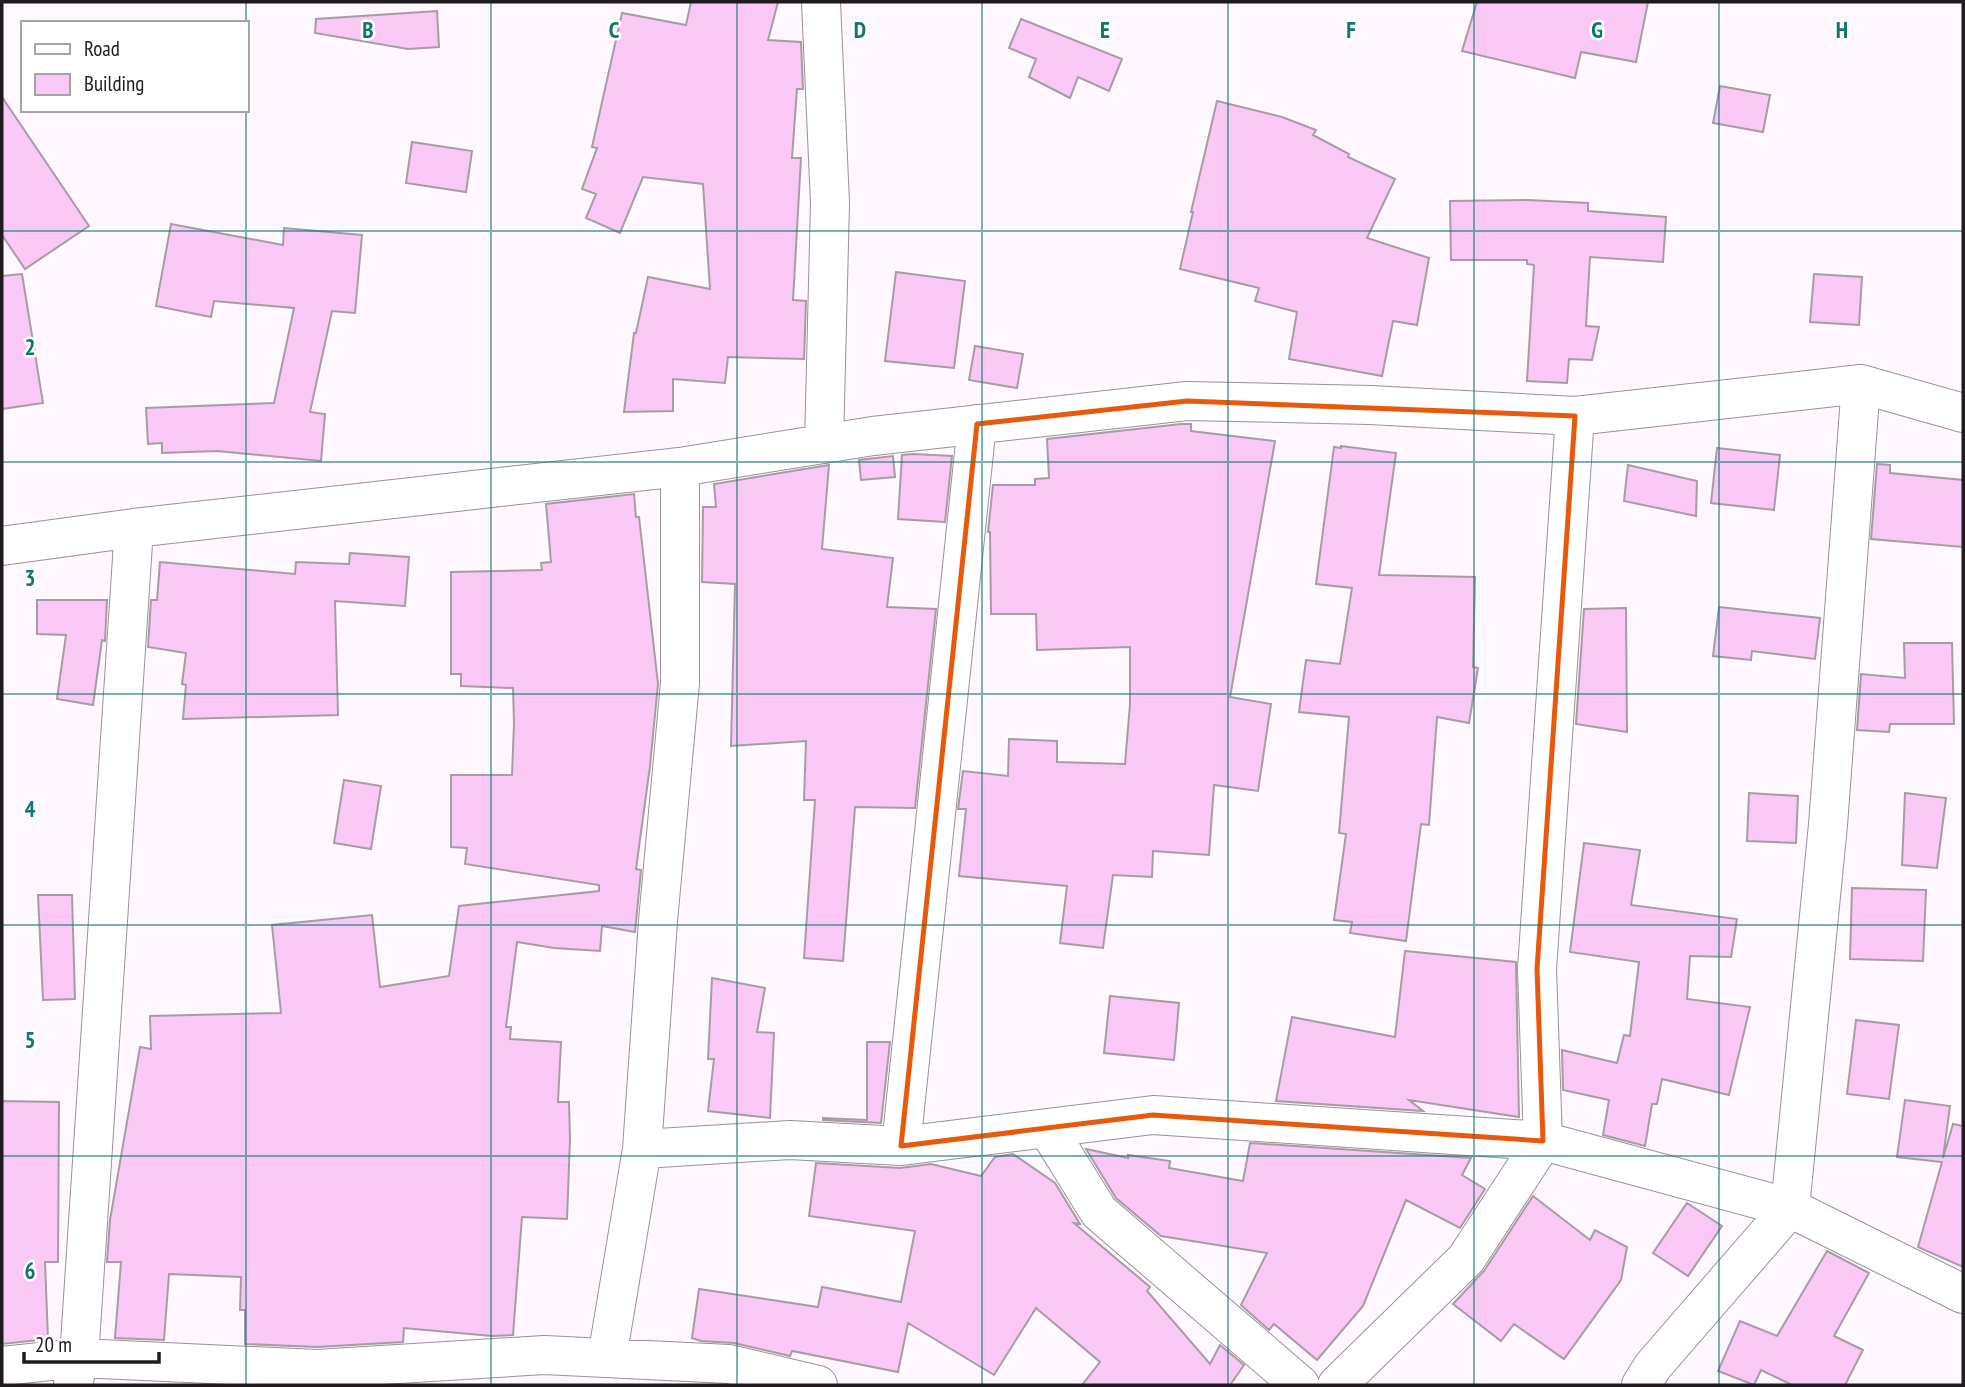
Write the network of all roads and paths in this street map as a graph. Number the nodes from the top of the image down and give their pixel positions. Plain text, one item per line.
1 (821, 2) edge
2 (1861, 384) junction
3 (1963, 413) edge
4 (1575, 416) junction
5 (977, 424) junction
6 (824, 444) junction
7 (680, 467) junction
8 (134, 527) junction
9 (2, 546) edge
10 (1047, 1128) junction
11 (1543, 1141) junction
12 (901, 1146) junction
13 (642, 1149) junction
14 (1790, 1208) junction
15 (1963, 1294) edge
16 (607, 1358) junction
17 (2, 1366) edge
18 (76, 1372) edge
19 (316, 1377) edge
20 (818, 1385) edge
21 (1300, 1385) edge
22 (1337, 1385) edge
23 (1641, 1385) edge

1 - 6 street
2 - 3 street
2 - 4 street
2 - 14 street
4 - 5 street
4 - 11 street
5 - 6 street
5 - 12 street
6 - 7 street
7 - 8 street
7 - 13 street
8 - 9 street
8 - 18 street
10 - 11 street
10 - 12 street
10 - 21 street
11 - 14 street
11 - 22 street
12 - 13 street
13 - 16 street
14 - 15 street
14 - 23 street
16 - 19 street
16 - 20 street
17 - 18 street
18 - 19 street

